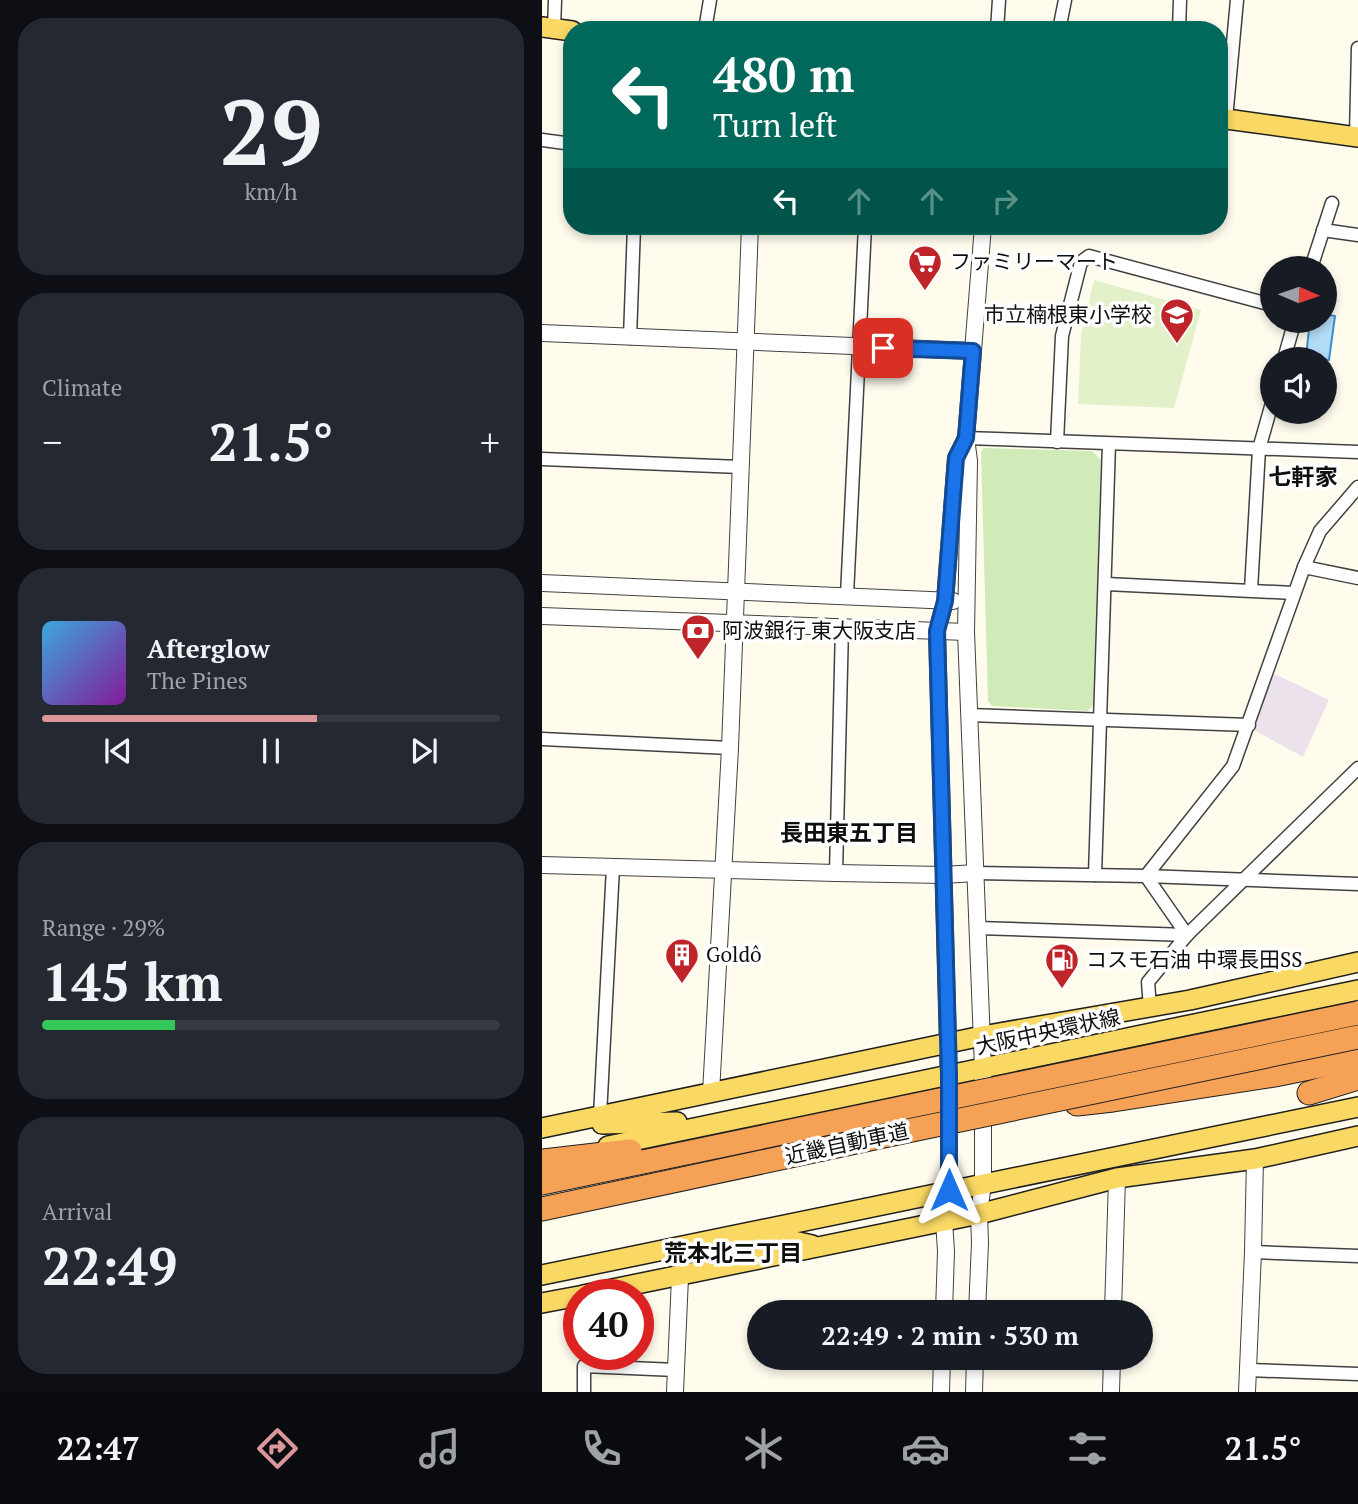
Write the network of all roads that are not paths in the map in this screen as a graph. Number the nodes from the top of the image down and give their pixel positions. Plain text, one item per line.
1 (555, 0) edge
2 (710, 0) edge
3 (999, 0) edge
4 (1065, 0) edge
5 (1180, 0) edge
6 (1237, 0) edge
7 (706, 21) edge
8 (998, 21) edge
9 (1061, 21) edge
10 (1179, 21) edge
11 (556, 29) edge
12 (1358, 48) edge
13 (1228, 76) edge
14 (1228, 120) edge
15 (1357, 137) edge
16 (542, 139) edge
17 (563, 142) edge
18 (1332, 203) dead end
19 (1323, 230) junction
20 (634, 235) edge
21 (750, 235) edge
22 (865, 235) edge
23 (982, 235) edge
24 (1358, 235) edge
25 (1315, 256) edge
26 (1260, 302) edge
27 (542, 334) edge
28 (630, 338) junction
29 (746, 343) junction
30 (859, 347) junction
31 (973, 351) junction
32 (1266, 424) edge
33 (966, 438) junction
34 (1057, 442) junction
35 (1109, 444) junction
36 (1358, 446) edge
37 (1259, 449) junction
38 (1357, 452) edge
39 (542, 459) edge
40 (740, 467) junction
41 (1358, 487) edge
42 (1304, 567) junction
43 (1358, 578) edge
44 (542, 583) edge
45 (1106, 584) junction
46 (736, 590) junction
47 (1251, 590) junction
48 (1294, 593) junction
49 (847, 595) junction
50 (945, 601) junction
51 (966, 602) junction
52 (542, 616) edge
53 (733, 624) junction
54 (842, 628) junction
55 (937, 631) junction
56 (966, 632) junction
57 (970, 715) junction
58 (1100, 718) junction
59 (1248, 725) junction
60 (542, 739) edge
61 (730, 748) junction
62 (1358, 768) edge
63 (542, 865) edge
64 (613, 867) junction
65 (723, 870) junction
66 (836, 873) junction
67 (976, 873) junction
68 (943, 875) junction
69 (1095, 875) junction
70 (1146, 876) junction
71 (1243, 881) junction
72 (1358, 884) edge
73 (978, 928) junction
74 (1187, 935) junction
75 (1358, 962) edge
76 (1358, 972) edge
77 (1358, 990) edge
78 (1150, 1007) junction
79 (1275, 1007) junction
80 (1358, 1013) edge
81 (982, 1036) junction
82 (1358, 1037) edge
83 (947, 1044) junction
84 (1358, 1058) edge
85 (983, 1069) junction
86 (949, 1075) junction
87 (1358, 1078) edge
88 (711, 1093) junction
89 (1309, 1093) dead end
90 (1024, 1106) junction
91 (906, 1107) junction
92 (1358, 1107) edge
93 (600, 1116) junction
94 (730, 1121) junction
95 (549, 1127) edge
96 (1358, 1136) edge
97 (1255, 1159) junction
98 (542, 1160) edge
99 (1117, 1178) junction
100 (542, 1183) edge
101 (983, 1183) junction
102 (635, 1189) junction
103 (949, 1190) junction
104 (542, 1209) edge
105 (979, 1214) junction
106 (542, 1217) edge
107 (944, 1221) junction
108 (717, 1239) junction
109 (820, 1247) junction
110 (1253, 1252) junction
111 (1358, 1255) edge
112 (542, 1275) edge
113 (680, 1277) junction
114 (654, 1282) edge
115 (563, 1299) edge
116 (944, 1300) edge
117 (978, 1300) edge
118 (1113, 1300) edge
119 (542, 1303) edge
120 (676, 1370) junction
121 (942, 1370) edge
122 (975, 1370) edge
123 (1112, 1370) edge
124 (1248, 1370) junction
125 (1358, 1374) edge
126 (584, 1392) edge
127 (675, 1392) edge
128 (941, 1392) edge
129 (974, 1392) edge
130 (1111, 1392) edge
131 (1247, 1392) edge

1 - 11 street
2 - 7 street
3 - 8 street
4 - 9 street
5 - 10 street
6 - 13 street
12 - 15 street
14 - 15 main road
16 - 17 street
18 - 19 street
19 - 24 street
19 - 25 street
20 - 28 street
21 - 29 street
22 - 30 street
23 - 31 street
26 - 34 street
27 - 28 street
28 - 29 street
29 - 30 street
29 - 40 street
30 - 31 street
30 - 49 street
31 - 33 street
32 - 37 street
33 - 34 street
33 - 50 street
33 - 51 street
34 - 35 street
35 - 37 street
35 - 45 street
36 - 38 street
37 - 38 street
37 - 47 street
39 - 40 street
40 - 46 street
41 - 42 street
42 - 43 street
42 - 48 street
44 - 46 street
45 - 47 street
45 - 58 street
46 - 49 street
46 - 53 street
47 - 48 street
48 - 59 street
49 - 50 street
50 - 51 street
50 - 55 street
51 - 56 street
52 - 53 street
53 - 54 street
53 - 61 street
54 - 55 street
54 - 66 street
55 - 56 street
55 - 68 street
56 - 57 street
57 - 58 street
57 - 67 street
58 - 59 street
58 - 69 street
59 - 70 street
60 - 61 street
61 - 65 street
62 - 71 street
63 - 64 street
64 - 65 street
64 - 93 street
65 - 66 street
65 - 88 street
66 - 68 street
67 - 68 street
67 - 69 street
67 - 73 street
68 - 83 street
69 - 70 street
70 - 71 street
70 - 74 street
71 - 72 street
71 - 74 street
73 - 74 street
73 - 81 street
74 - 78 street
75 - 78 main road
76 - 79 main road
77 - 79 main road, 大阪中央環状線
78 - 81 main road
79 - 85 main road, 大阪中央環状線
80 - 91 highway, 近畿自動車道, bridge
81 - 83 main road
81 - 85 street
82 - 90 highway, 近畿自動車道, bridge
83 - 86 street
83 - 88 main road
84 - 90 highway, bridge
85 - 86 main road, 大阪中央環状線
85 - 101 street
86 - 94 main road, 大阪中央環状線
86 - 103 street
87 - 89 highway
88 - 93 main road
90 - 102 highway, 近畿自動車道, bridge
91 - 98 highway
91 - 100 highway, 近畿自動車道
92 - 101 main road
93 - 95 main road
94 - 95 main road
94 - 98 main road, 大阪中央環状線
96 - 97 main road
97 - 99 main road
97 - 110 street
99 - 105 main road
99 - 118 street
101 - 103 main road
101 - 105 street
102 - 104 highway, 近畿自動車道
102 - 106 highway
103 - 107 street
103 - 108 main road
105 - 107 main road
105 - 117 street
107 - 109 main road
107 - 116 street
108 - 109 main road
108 - 112 main road
109 - 113 main road
110 - 111 street
110 - 124 street
113 - 114 main road
113 - 120 street
115 - 119 main road
120 - 126 street
120 - 127 street
121 - 128 street
122 - 129 street
123 - 130 street
124 - 125 street
124 - 131 street

